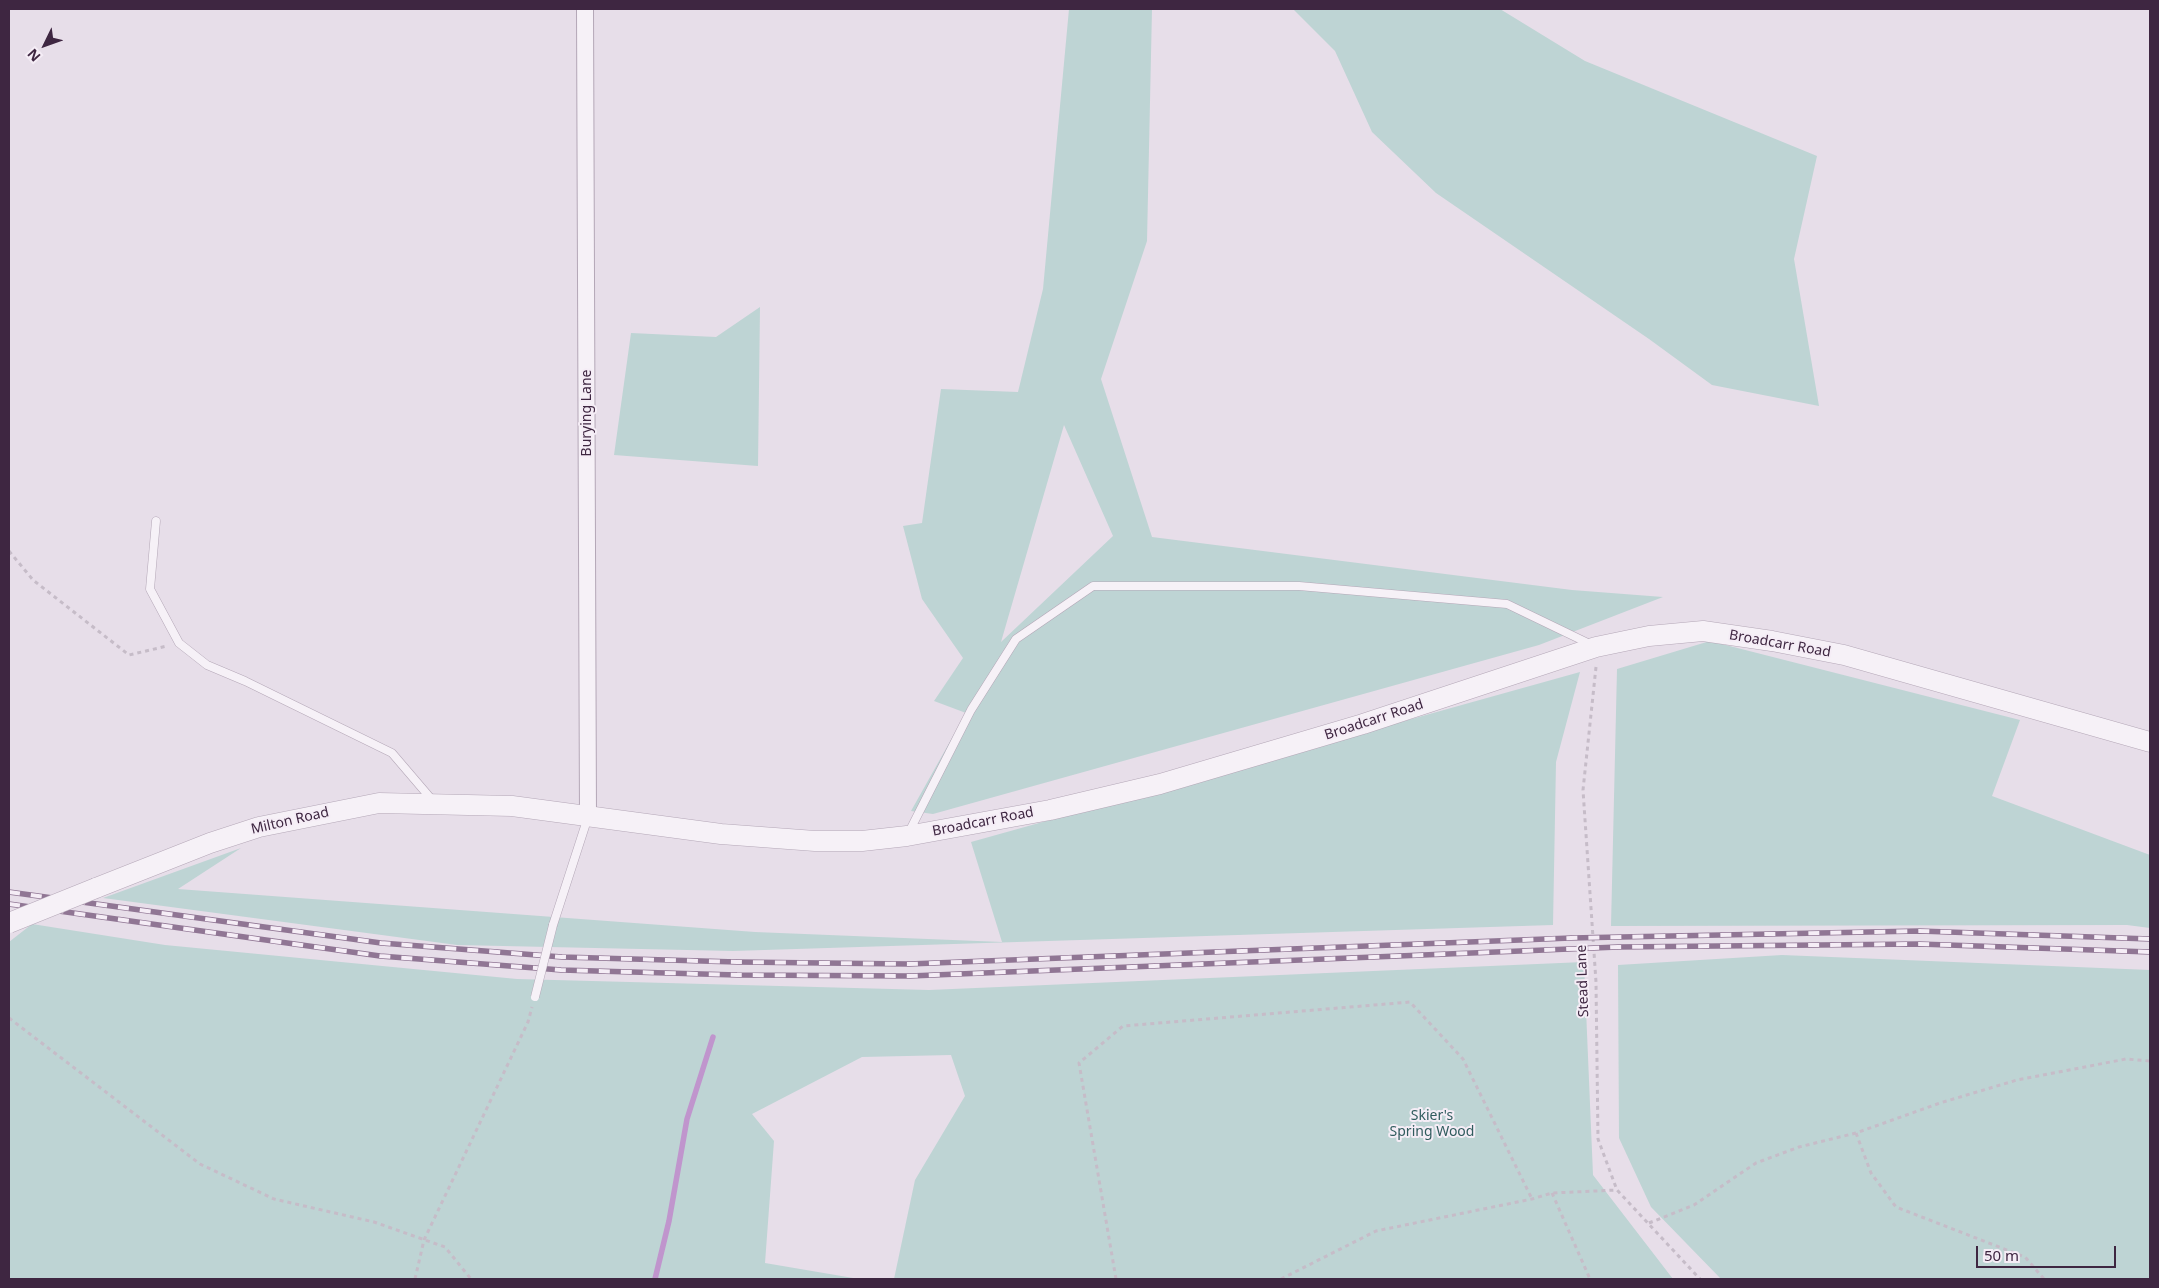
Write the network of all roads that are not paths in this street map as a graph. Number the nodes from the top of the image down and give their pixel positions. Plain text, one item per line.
1 (585, 9) edge
2 (156, 521) dead end
3 (1596, 647) junction
4 (2150, 742) edge
5 (435, 803) junction
6 (588, 816) junction
7 (907, 836) junction
8 (9, 922) edge
9 (535, 997) road end

1 - 6 street, Burying Lane
2 - 5 lane
3 - 4 street, Broadcarr Road
3 - 7 street, Broadcarr Road
3 - 7 lane
5 - 6 street, Milton Road
5 - 8 street, Milton Road, bridge
6 - 7 street, Broadcarr Road
6 - 9 lane, bridge

